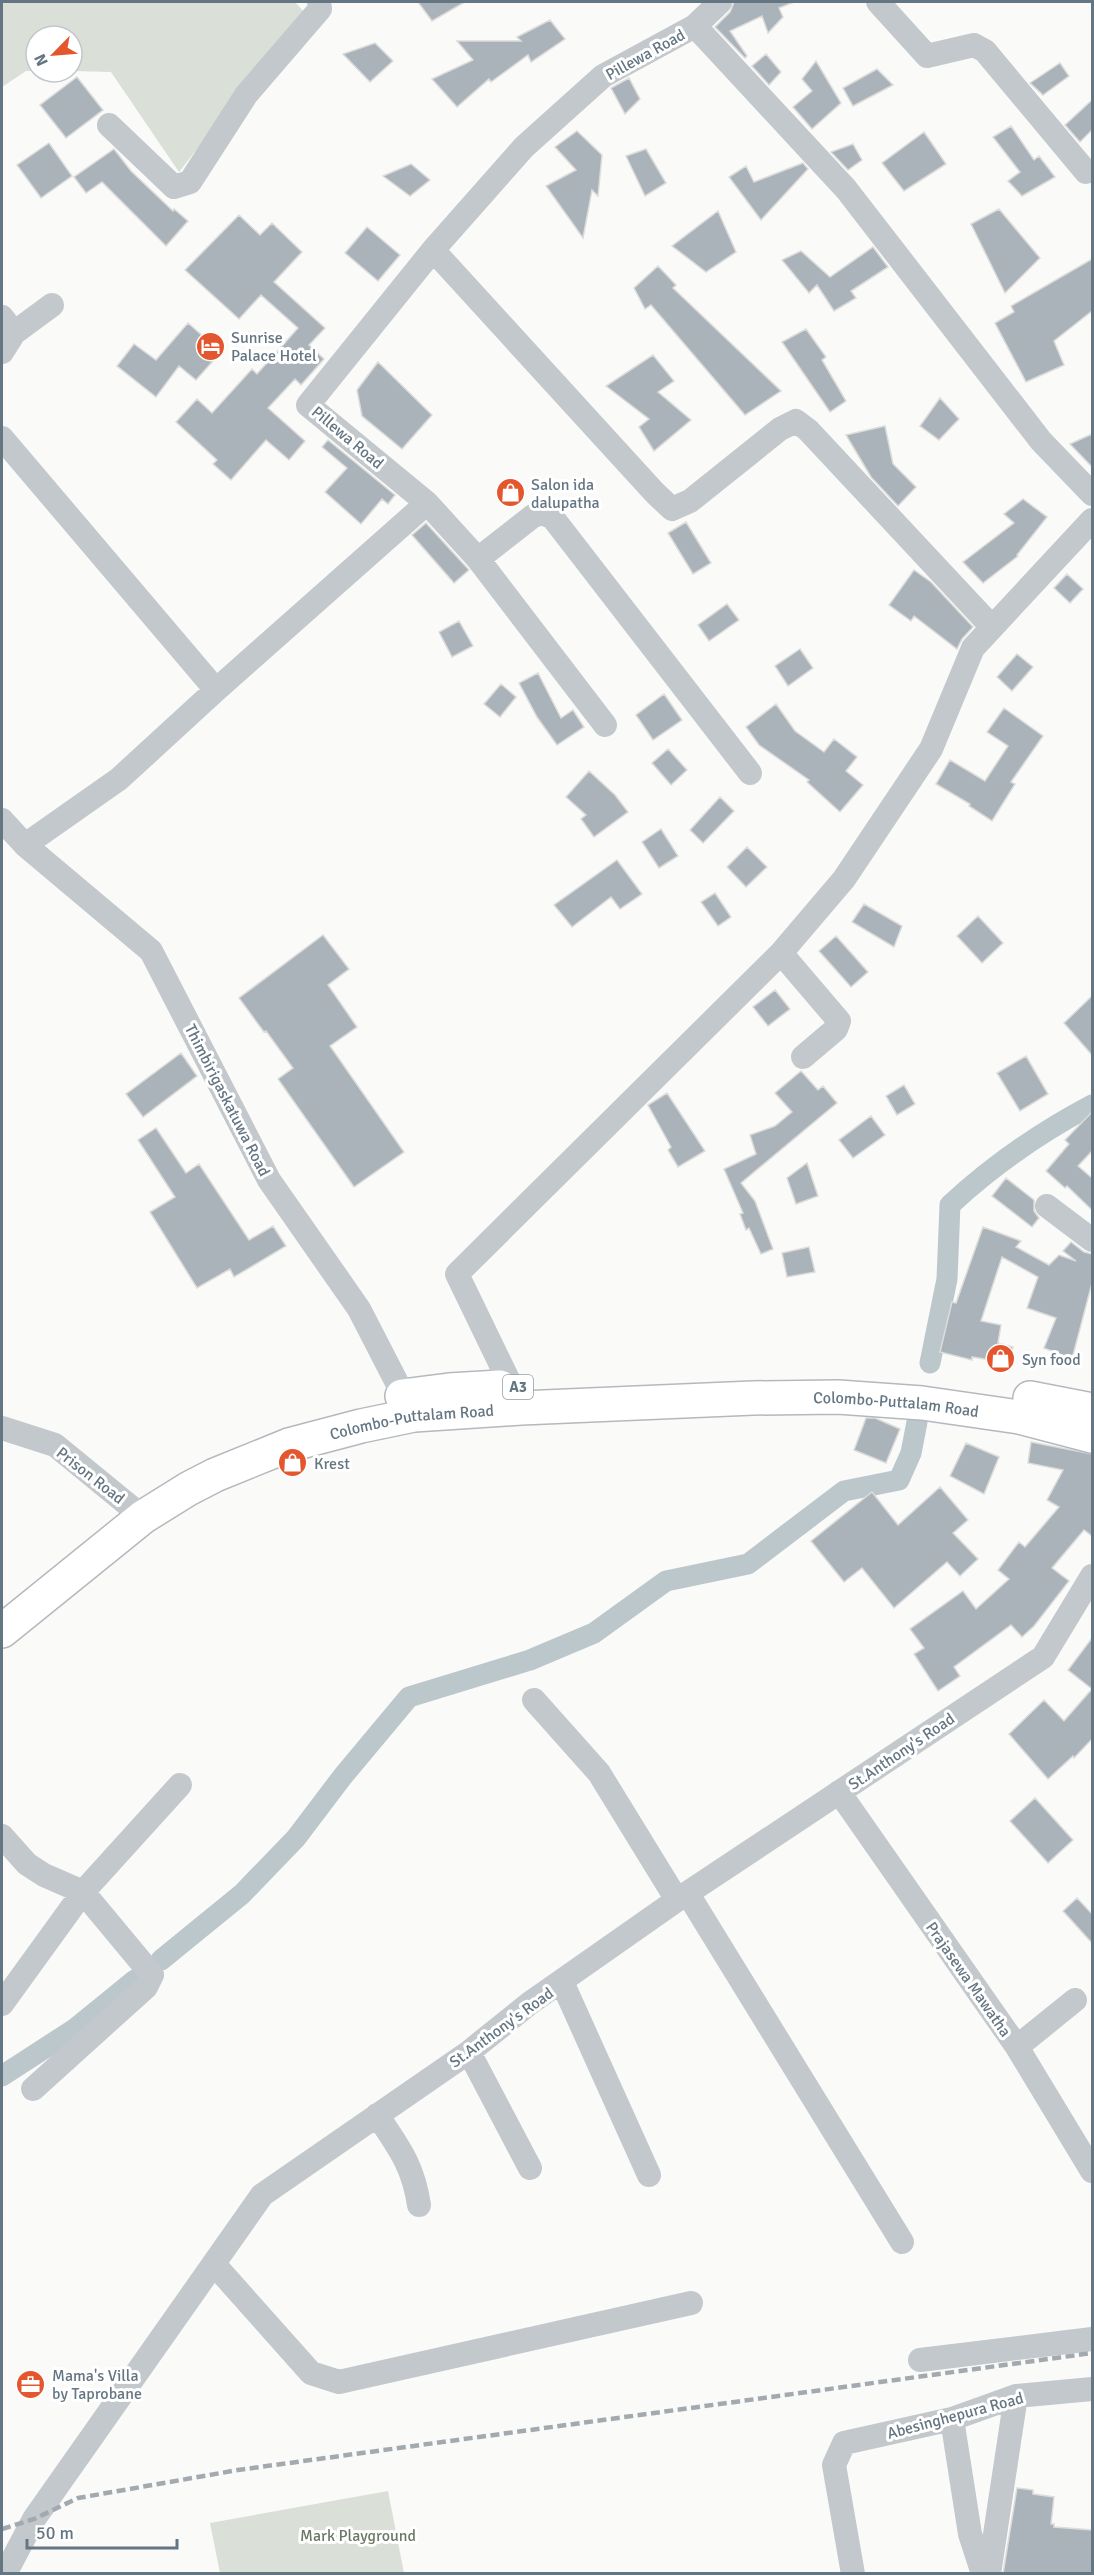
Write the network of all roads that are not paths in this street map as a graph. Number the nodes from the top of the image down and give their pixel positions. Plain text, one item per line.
1 (319, 2) edge
2 (720, 2) edge
3 (878, 2) edge
4 (695, 26) junction
5 (109, 125) dead end
6 (1086, 172) dead end
7 (433, 250) junction
8 (52, 305) dead end
9 (6, 334) edge
10 (2, 438) edge
11 (1092, 494) edge
12 (427, 503) junction
13 (1092, 520) edge
14 (478, 559) junction
15 (992, 627) junction
16 (216, 690) junction
17 (605, 725) dead end
18 (750, 773) dead end
19 (2, 820) edge
20 (25, 845) junction
21 (781, 953) junction
22 (802, 1057) dead end
23 (1047, 1206) dead end
24 (1092, 1240) edge
25 (517, 1397) junction
26 (409, 1405) junction
27 (1092, 1410) edge
28 (2, 1428) edge
29 (1092, 1436) edge
30 (136, 1510) junction
31 (1092, 1576) edge
32 (2, 1608) edge
33 (2, 1631) edge
34 (534, 1700) dead end
35 (180, 1785) dead end
36 (839, 1792) junction
37 (2, 1836) edge
38 (83, 1892) junction
39 (682, 1897) junction
40 (562, 1982) junction
41 (1075, 2000) dead end
42 (2, 2004) edge
43 (1017, 2047) junction
44 (469, 2052) junction
45 (33, 2089) dead end
46 (377, 2115) junction
47 (530, 2168) dead end
48 (1092, 2171) edge
49 (649, 2175) dead end
50 (419, 2205) dead end
51 (902, 2242) dead end
52 (214, 2264) junction
53 (691, 2303) dead end
54 (1092, 2339) edge
55 (920, 2360) dead end
56 (1092, 2389) edge
57 (1017, 2396) junction
58 (952, 2418) junction
59 (5, 2574) edge
60 (854, 2574) edge
61 (983, 2574) edge
62 (990, 2574) edge

1 - 5 street
2 - 4 street, Pillewa Road
3 - 6 street
4 - 7 street, Pillewa Road
4 - 11 street
7 - 12 street, Pillewa Road
7 - 15 street
8 - 9 street
10 - 16 street
12 - 14 street
12 - 16 street
13 - 15 street
14 - 17 street
14 - 18 street
15 - 21 street
16 - 20 street
19 - 20 street, Thimbirigaskatuwa Road
20 - 26 street, Thimbirigaskatuwa Road
21 - 22 street
21 - 25 street
23 - 24 street
25 - 26 highway, Colombo-Puttalam Road / A3
25 - 27 highway, Colombo-Puttalam Road / A3
25 - 29 highway, Colombo-Puttalam Road / A3
26 - 30 highway, Colombo-Puttalam Road / A3
28 - 30 street, Prison Road
30 - 32 highway, Colombo-Puttalam Road / A3
30 - 33 highway, Colombo-Puttalam Road / A3
31 - 36 street, St.Anthony's Road
34 - 39 street
35 - 38 street
36 - 39 street, St.Anthony's Road
36 - 43 street, Prajasewa Mawatha
37 - 38 street
38 - 42 street
38 - 45 street
39 - 40 street, St.Anthony's Road
39 - 51 street
40 - 44 street, St.Anthony's Road
40 - 49 street
41 - 43 street
43 - 48 street, Prajasewa Mawatha
44 - 46 street, St.Anthony's Road
44 - 47 street
46 - 50 street
46 - 52 street, St.Anthony's Road
52 - 53 street
52 - 59 street, St.Anthony's Road
54 - 55 street
56 - 57 street, Abesinghepura Road
57 - 58 street, Abesinghepura Road
57 - 62 street
58 - 60 street, Abesinghepura Road
58 - 61 street

